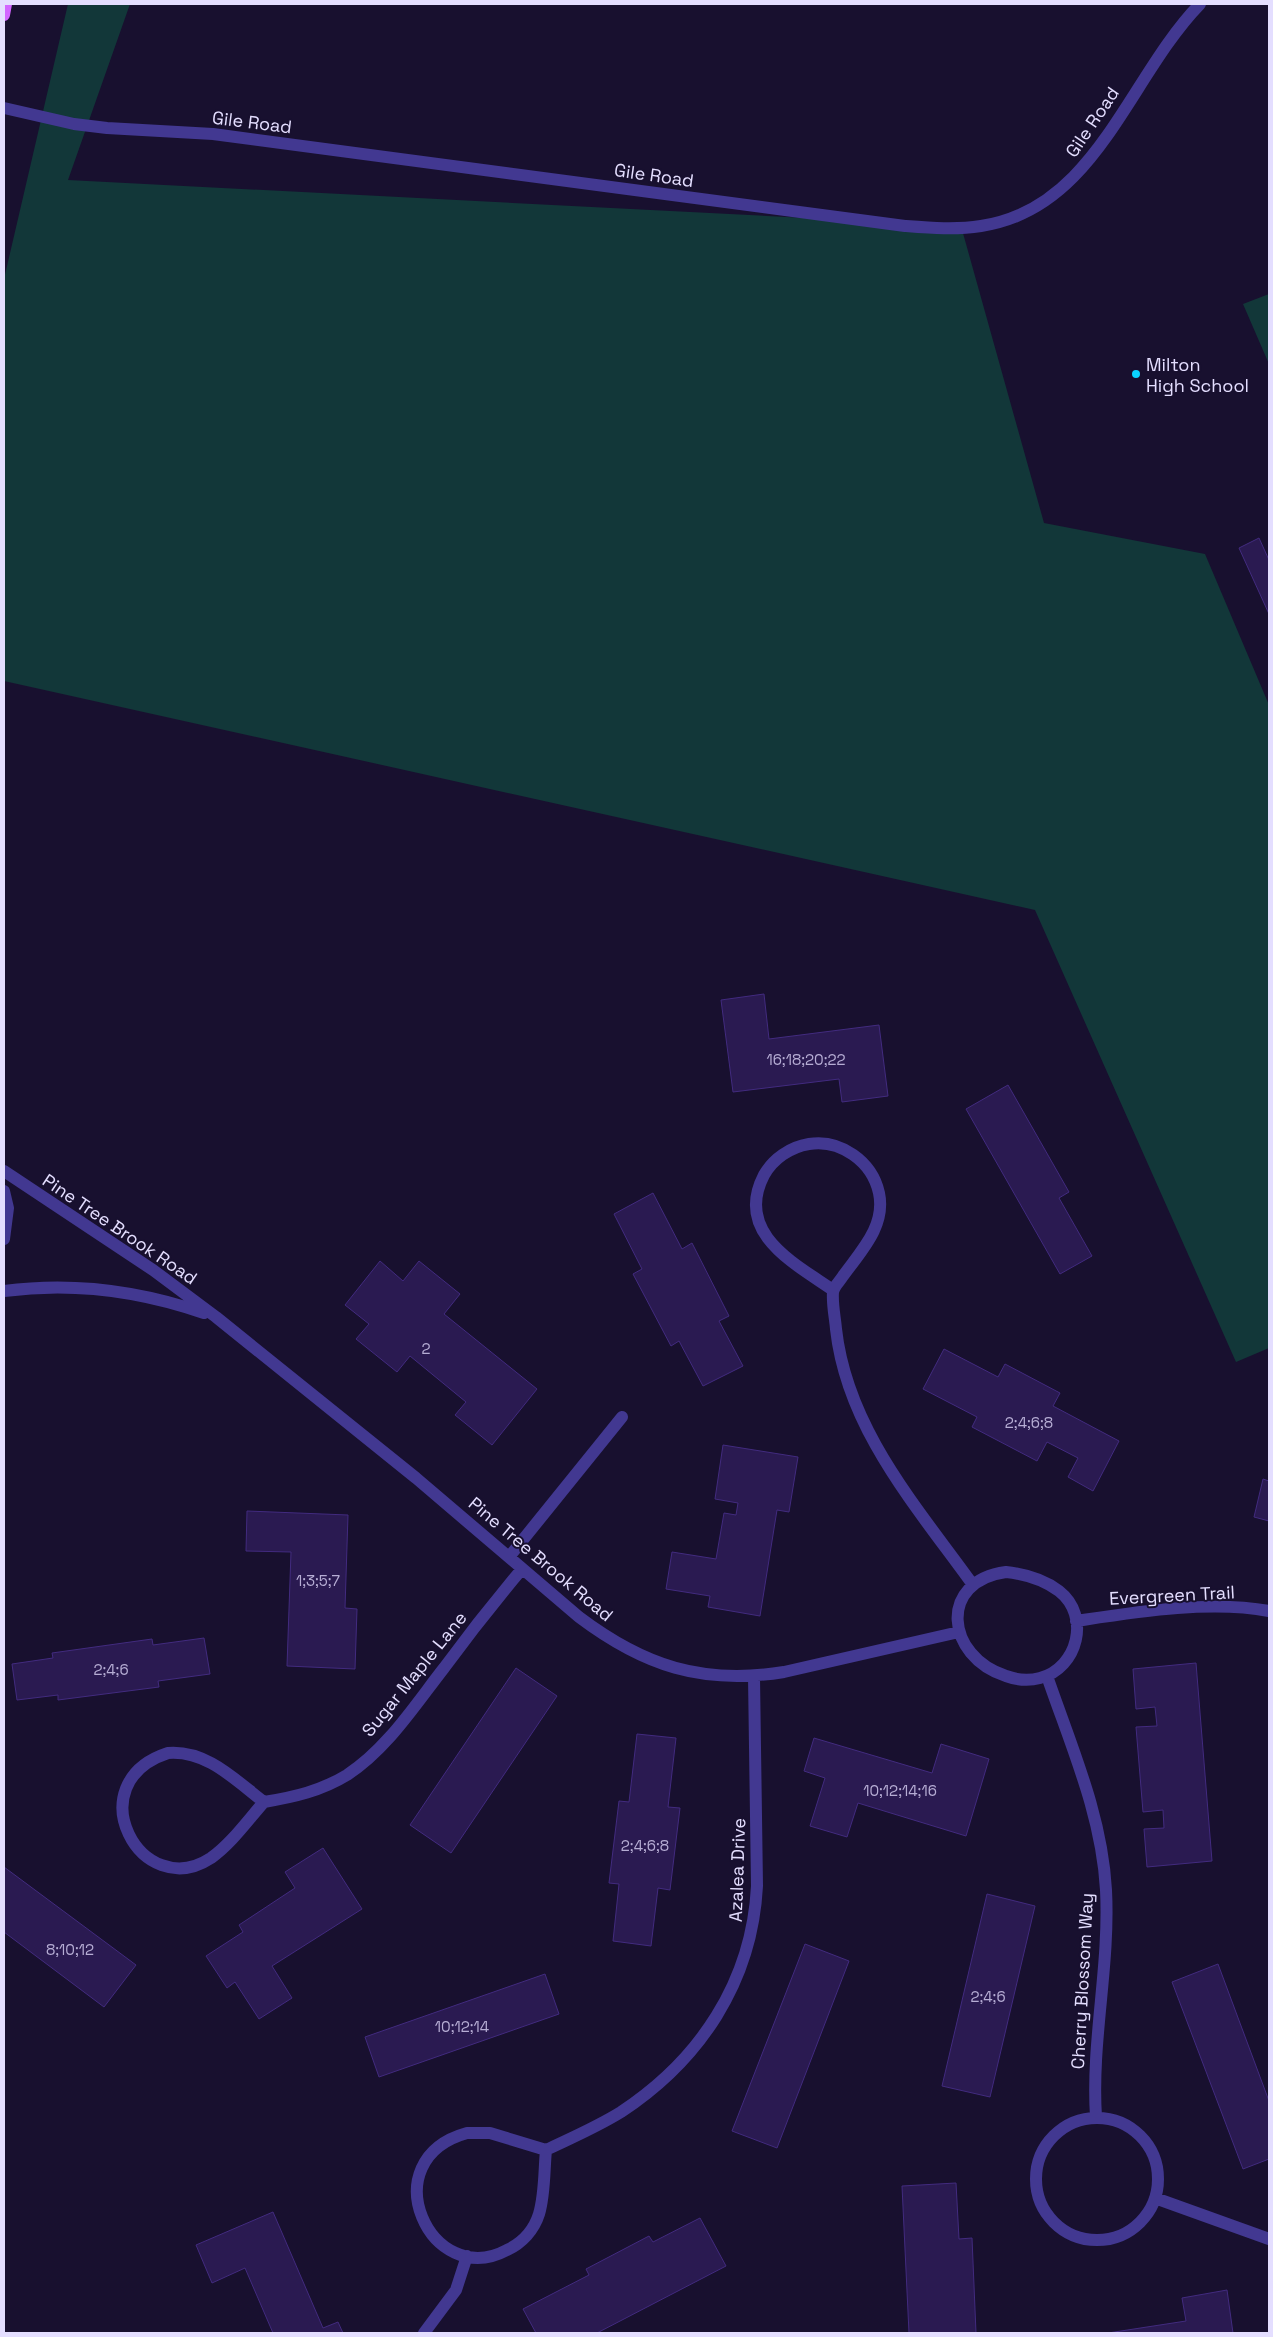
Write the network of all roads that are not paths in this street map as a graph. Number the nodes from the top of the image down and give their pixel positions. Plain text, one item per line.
1 (6, 4) edge
2 (1200, 4) edge
3 (4, 15) edge
4 (4, 108) edge
5 (4, 1171) edge
6 (4, 1190) edge
7 (4, 1239) edge
8 (4, 1290) edge
9 (833, 1290) junction
10 (216, 1317) junction
11 (622, 1417) dead end
12 (509, 1557) junction
13 (522, 1569) junction
14 (973, 1585) junction
15 (1269, 1611) edge
16 (1076, 1621) junction
17 (959, 1632) junction
18 (1047, 1676) junction
19 (754, 1677) junction
20 (264, 1802) junction
21 (1096, 2118) junction
22 (546, 2150) junction
23 (1155, 2198) junction
24 (1269, 2239) edge
25 (467, 2256) junction
26 (424, 2333) edge

1 - 3 main road
2 - 4 street, Gile Road
5 - 10 street, Pine Tree Brook Road
6 - 7 street
8 - 10 street, Pine Tree Brook Road
9 - 9 street
9 - 14 street
10 - 12 street, Pine Tree Brook Road
11 - 12 street
12 - 13 street, Pine Tree Brook Road
13 - 19 street, Pine Tree Brook Road
13 - 20 street, Sugar Maple Lane
14 - 16 street
14 - 17 street
15 - 16 street, Evergreen Trail
16 - 18 street
17 - 18 street
17 - 19 street, Pine Tree Brook Road
18 - 21 street, Cherry Blossom Way
19 - 22 street, Azalea Drive
20 - 20 street
21 - 23 street
21 - 23 street
22 - 25 street
22 - 25 street
23 - 24 street
25 - 26 street

